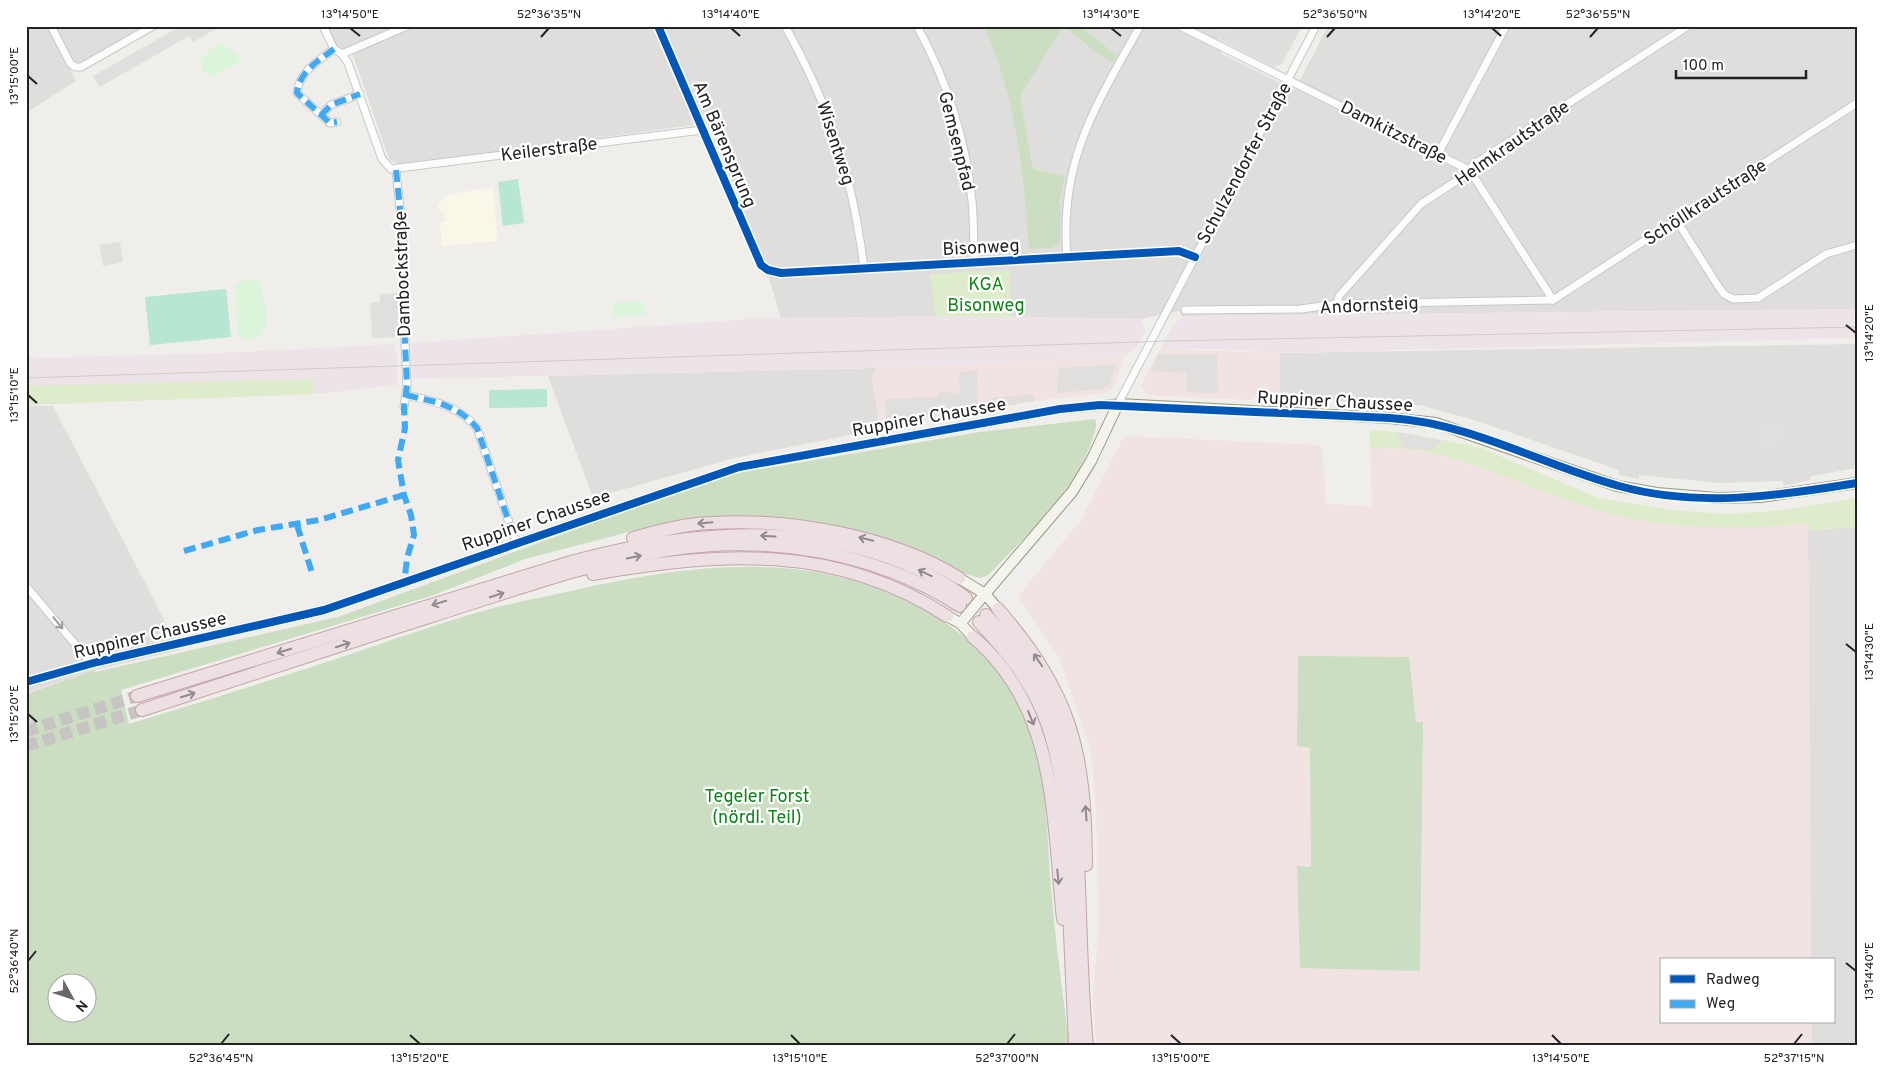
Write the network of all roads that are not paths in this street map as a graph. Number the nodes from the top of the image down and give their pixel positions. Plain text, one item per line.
1 (51, 26) edge
2 (153, 26) edge
3 (323, 26) edge
4 (407, 26) edge
5 (658, 26) edge
6 (785, 26) edge
7 (917, 26) edge
8 (1140, 26) edge
9 (1180, 26) edge
10 (1316, 26) edge
11 (1506, 26) edge
12 (1688, 26) edge
13 (334, 49) junction
14 (342, 54) junction
15 (1288, 80) junction
16 (360, 94) junction
17 (1857, 103) edge
18 (321, 115) junction
19 (338, 122) dead end
20 (702, 130) junction
21 (1438, 154) junction
22 (396, 170) junction
23 (1468, 171) junction
24 (1676, 221) junction
25 (1857, 245) edge
26 (1067, 257) junction
27 (1195, 257) junction
28 (975, 262) junction
29 (864, 268) junction
30 (768, 270) joint
31 (1553, 300) junction
32 (1337, 304) junction
33 (1185, 310) dead end
34 (406, 395) junction
35 (1118, 404) junction
36 (404, 407) dead end
37 (1857, 483) edge
38 (516, 543) junction
39 (959, 578) joint
40 (26, 586) edge
41 (520, 588) junction
42 (459, 596) junction
43 (982, 598) junction
44 (988, 615) joint
45 (946, 616) joint
46 (962, 621) junction
47 (973, 636) joint
48 (89, 664) junction
49 (26, 682) edge
50 (137, 696) tunnel mouth
51 (142, 710) tunnel mouth
52 (1079, 1020) junction
53 (1076, 1045) edge
54 (1087, 1045) edge

1 - 2 street
3 - 13 street
4 - 14 street
5 - 20 street, Am Bärensprung
6 - 29 street, Wisentweg
7 - 28 street, Gemsenpfad
8 - 26 street
9 - 15 street, Damkitzstraße
10 - 15 street, Schulzendorfer Straße
11 - 21 street
12 - 23 street, Helmkrautstraße
13 - 14 street
13 - 18 street
14 - 16 street
15 - 21 street, Damkitzstraße
15 - 27 street, Schulzendorfer Straße
16 - 18 street
16 - 22 street
17 - 24 street, Schöllkrautstraße
18 - 19 street
20 - 22 street, Keilerstraße
20 - 30 street, Am Bärensprung
21 - 23 street, Damkitzstraße
22 - 34 street, Dambockstraße
23 - 31 street, Damkitzstraße
23 - 32 street, Helmkrautstraße
24 - 25 street
24 - 31 street, Schöllkrautstraße
26 - 27 street, Bisonweg
26 - 28 street, Bisonweg
27 - 35 street, Schulzendorfer Straße
28 - 29 street, Bisonweg
29 - 30 street, Bisonweg
31 - 32 street, Andornsteig
32 - 33 street, Andornsteig
34 - 36 street, Dambockstraße
34 - 38 street
35 - 37 main road, Ruppiner Chaussee
35 - 38 street, Ruppiner Chaussee
35 - 43 main road, Schulzendorfer Straße
38 - 48 street, Ruppiner Chaussee
39 -> 42 highway
39 - 43 main road
40 -> 48 street
41 -> 42 highway
41 - 45 highway
51 -> 41 highway
42 -> 50 highway
43 - 44 main road
43 - 46 main road, Schulzendorfer Straße, bridge
44 - 52 highway
45 - 46 main road
46 - 47 main road
47 -> 52 highway
48 - 49 street, Ruppiner Chaussee
52 - 53 highway
52 - 54 highway

